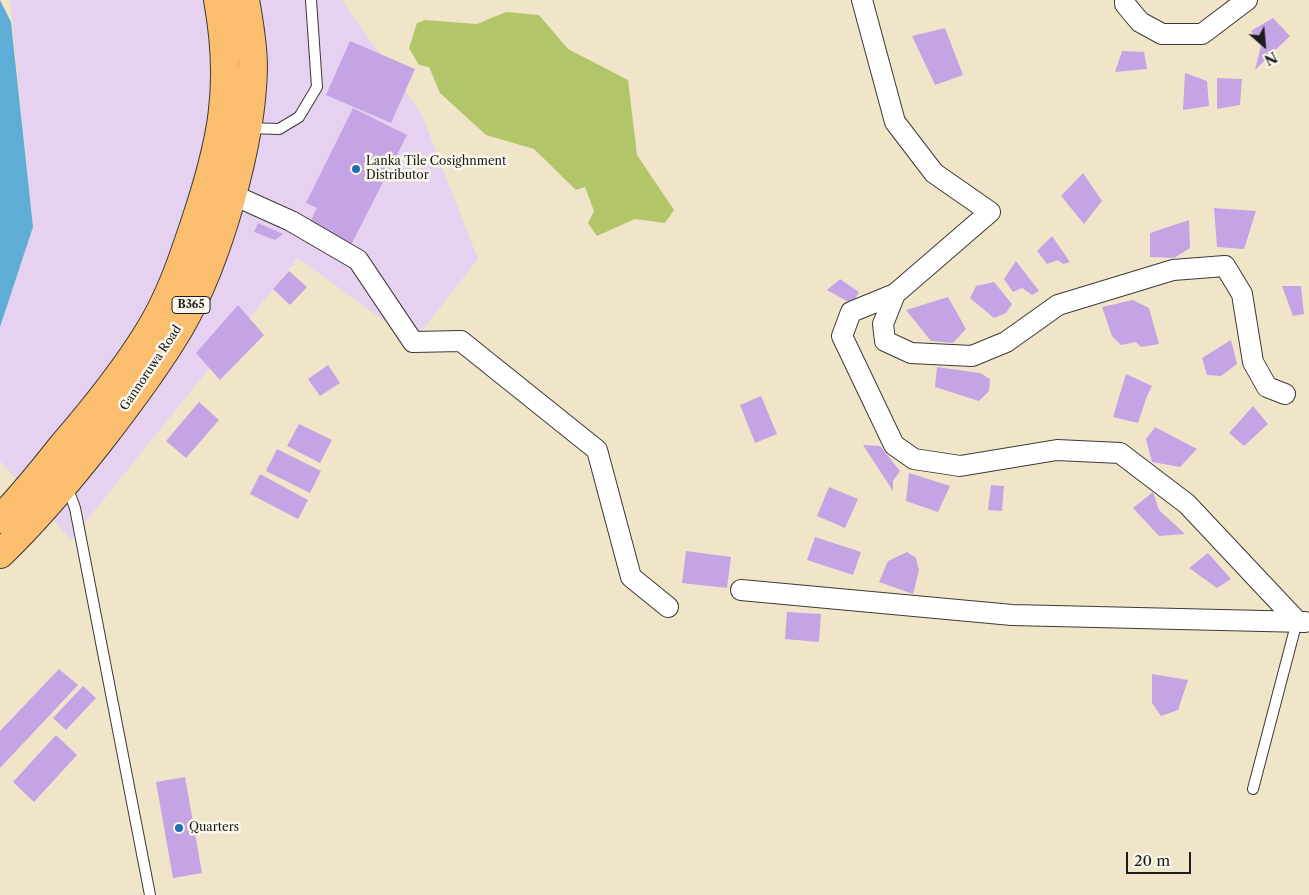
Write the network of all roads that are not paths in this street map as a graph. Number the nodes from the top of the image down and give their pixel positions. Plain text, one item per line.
1 (218, 0) edge
2 (246, 0) edge
3 (311, 0) edge
4 (862, 0) edge
5 (1125, 0) edge
6 (1247, 0) edge
7 (247, 128) junction
8 (231, 194) junction
9 (895, 294) junction
10 (1285, 394) dead end
11 (56, 476) junction
12 (0, 519) edge
13 (0, 554) edge
14 (741, 590) dead end
15 (668, 607) dead end
16 (1303, 622) edge
17 (1253, 789) dead end
18 (150, 895) edge

1 - 11 main road, Gannoruwa Road / B365
2 - 7 main road, Gannoruwa Road / B365
3 - 7 lane
4 - 9 street
5 - 6 street
7 - 8 main road, Gannoruwa Road / B365
8 - 11 main road, Gannoruwa Road / B365
8 - 15 street
9 - 10 street
9 - 16 street
11 - 12 main road, Gannoruwa Road / B365
11 - 13 main road, Gannoruwa Road / B365
11 - 18 lane
14 - 16 street
16 - 17 lane

